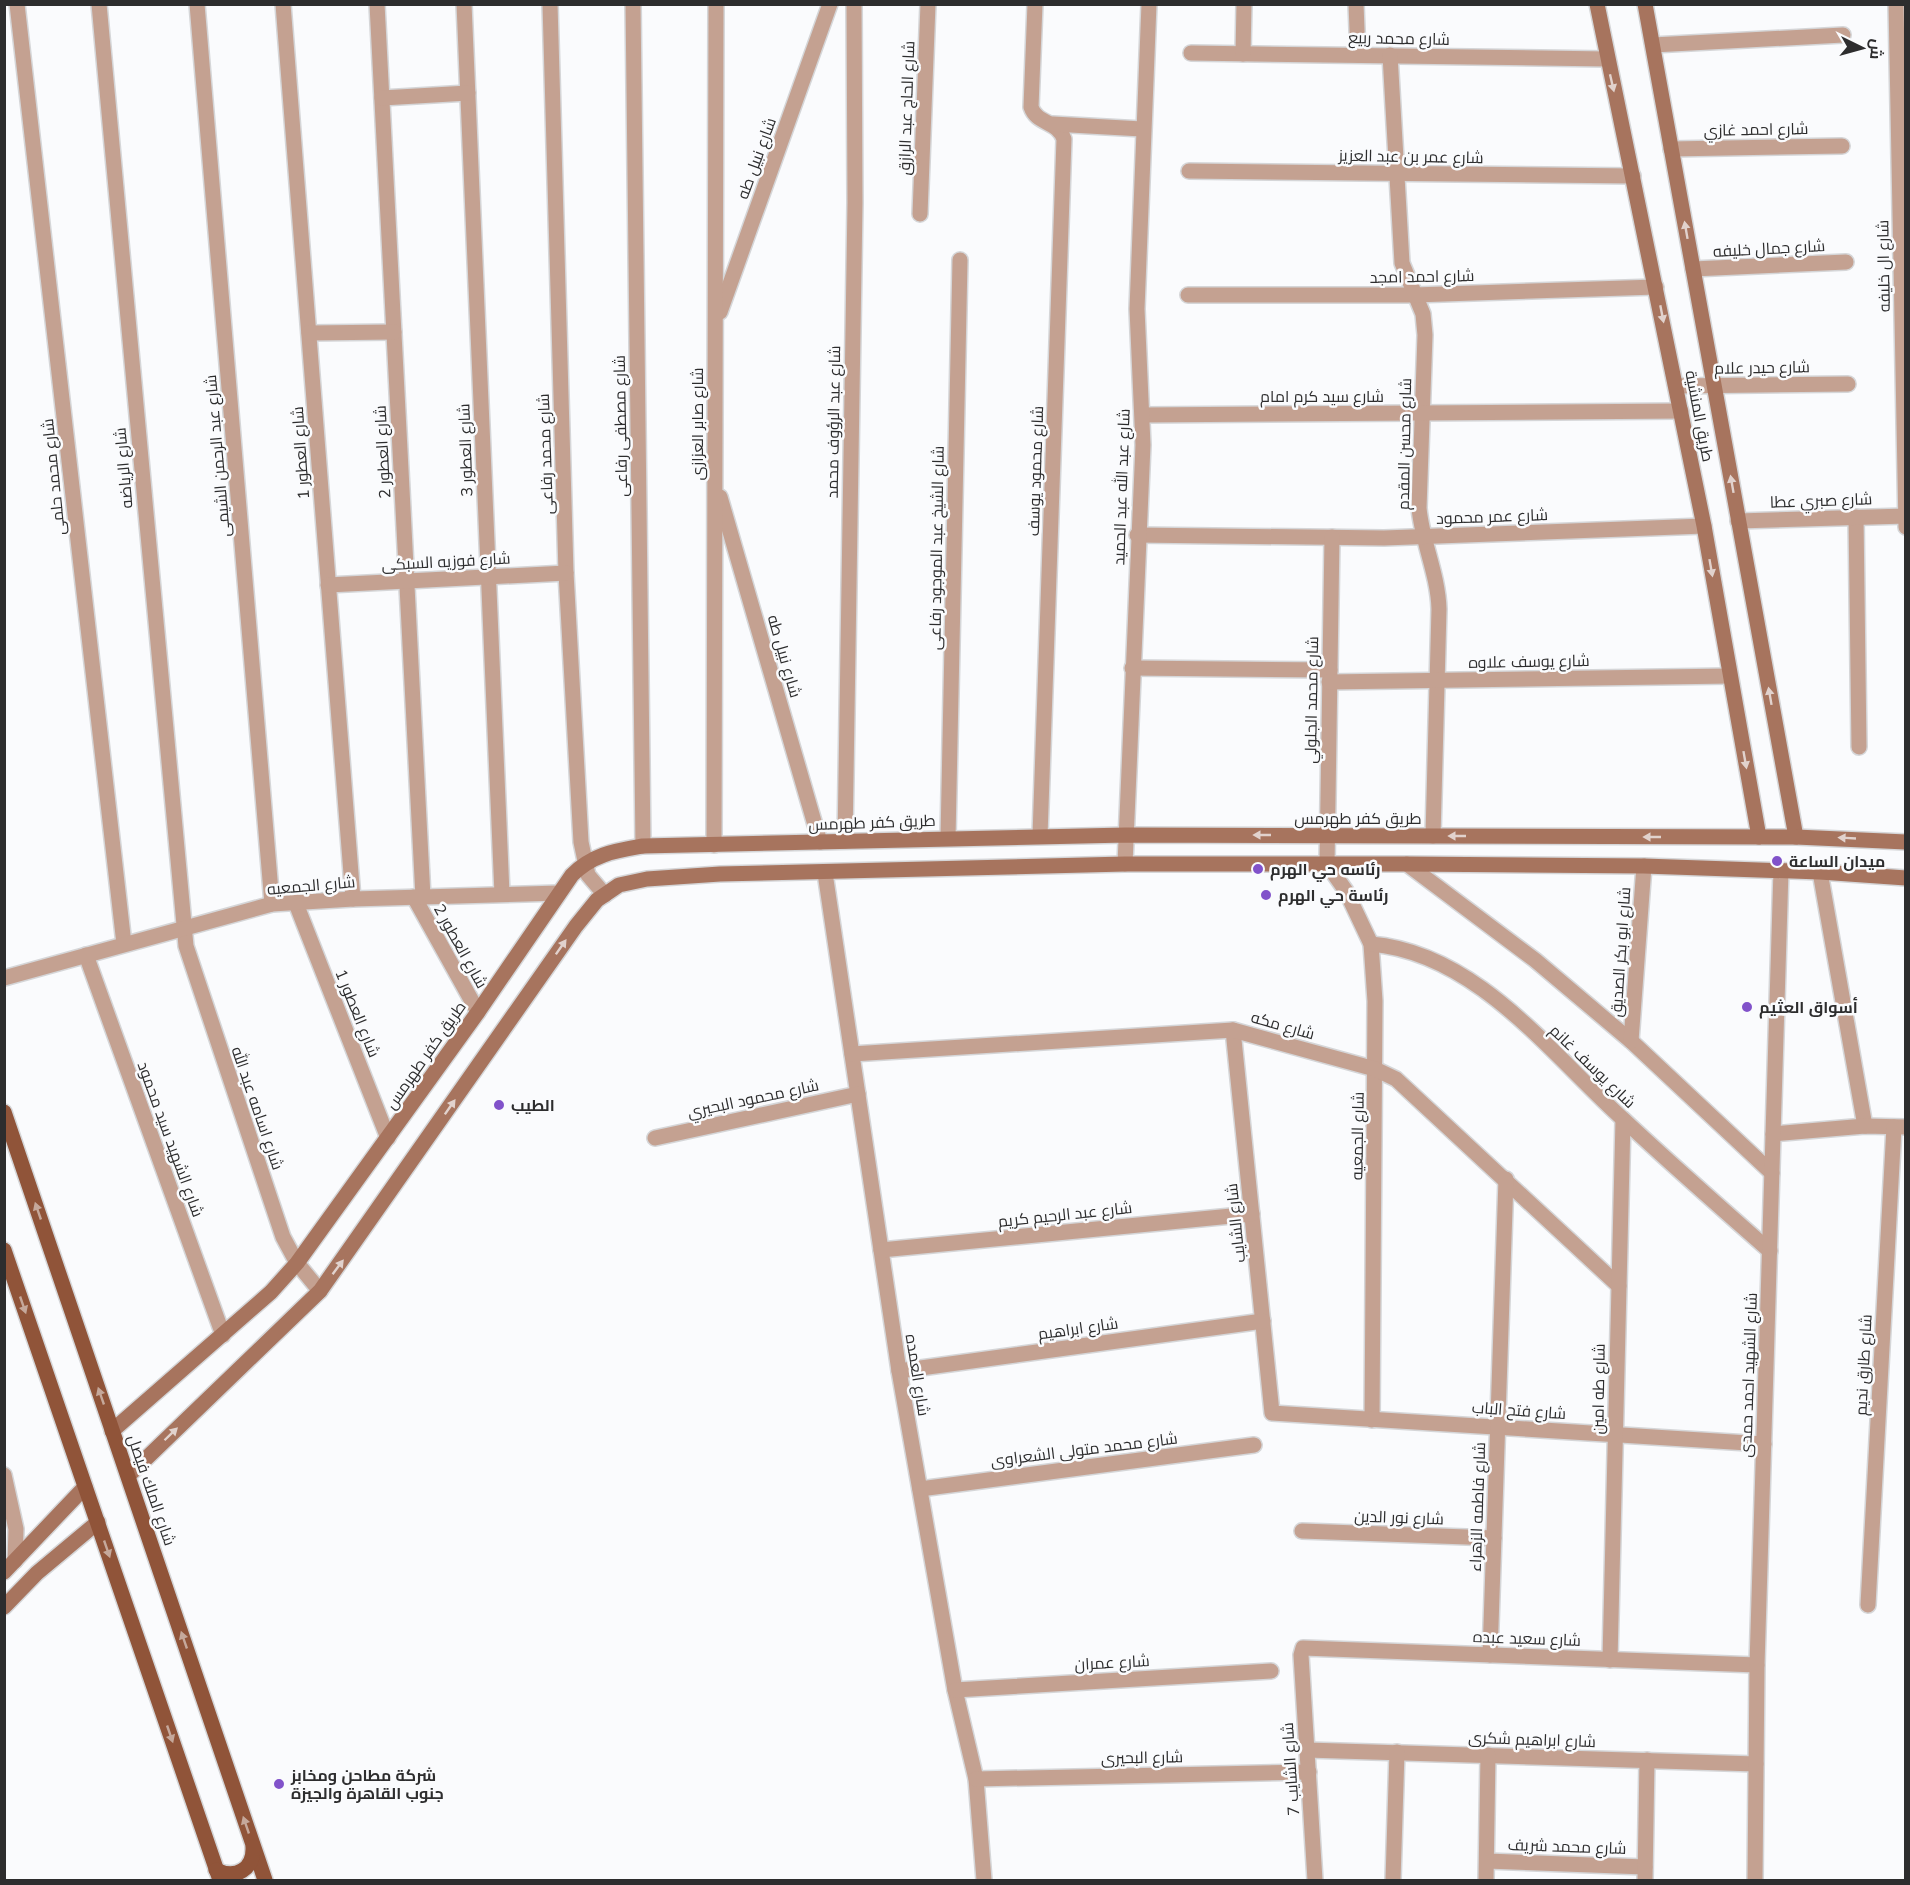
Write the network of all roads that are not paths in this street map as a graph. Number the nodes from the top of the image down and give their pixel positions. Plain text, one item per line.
1 (17, 4) edge
2 (99, 4) edge
3 (197, 4) edge
4 (283, 4) edge
5 (377, 4) edge
6 (464, 4) edge
7 (550, 4) edge
8 (633, 4) edge
9 (716, 4) edge
10 (830, 4) edge
11 (854, 4) edge
12 (928, 4) edge
13 (1035, 4) edge
14 (1149, 4) edge
15 (1245, 4) edge
16 (1356, 4) edge
17 (1598, 4) edge
18 (1645, 4) edge
19 (1896, 4) edge
20 (1843, 35) dead end
21 (1653, 45) junction
22 (1191, 53) dead end
23 (1243, 54) junction
24 (1358, 55) junction
25 (1390, 56) junction
26 (1607, 59) junction
27 (468, 93) junction
28 (382, 98) junction
29 (1046, 122) junction
30 (1142, 129) junction
31 (1842, 146) dead end
32 (1671, 149) junction
33 (1189, 171) dead end
34 (1396, 175) junction
35 (1633, 176) junction
36 (920, 214) dead end
37 (960, 260) dead end
38 (1846, 262) dead end
39 (1693, 269) junction
40 (1656, 287) junction
41 (1188, 295) dead end
42 (1414, 295) junction
43 (715, 324) junction
44 (394, 332) junction
45 (309, 333) junction
46 (1848, 384) dead end
47 (1676, 386) junction
48 (1714, 387) junction
49 (1681, 411) junction
50 (1422, 413) junction
51 (1143, 415) junction
52 (715, 480) junction
53 (1905, 516) edge
54 (1856, 517) junction
55 (1738, 521) junction
56 (1704, 526) junction
57 (1905, 527) edge
58 (1137, 535) junction
59 (1424, 536) junction
60 (1332, 537) junction
61 (566, 573) junction
62 (488, 577) junction
63 (407, 581) junction
64 (328, 585) junction
65 (1132, 668) junction
66 (1330, 676) junction
67 (1730, 676) junction
68 (1437, 680) junction
69 (1859, 747) dead end
70 (1126, 835) junction
71 (1040, 836) junction
72 (1327, 836) junction
73 (1433, 836) junction
74 (1759, 837) junction
75 (1796, 837) junction
76 (948, 838) junction
77 (845, 841) junction
78 (820, 842) junction
79 (1905, 842) edge
80 (714, 844) junction
81 (643, 846) junction
82 (584, 863) junction
83 (1125, 864) junction
84 (1327, 864) junction
85 (1407, 864) junction
86 (1644, 866) junction
87 (1781, 870) junction
88 (1820, 872) junction
89 (825, 873) junction
90 (1905, 878) edge
91 (559, 893) junction
92 (502, 894) junction
93 (605, 895) junction
94 (418, 897) junction
95 (352, 899) junction
96 (295, 901) junction
97 (272, 904) junction
98 (183, 928) junction
99 (1371, 944) junction
100 (124, 945) junction
101 (86, 955) junction
102 (4, 978) edge
103 (478, 1012) junction
104 (1233, 1029) junction
105 (1631, 1041) junction
106 (852, 1054) junction
107 (1375, 1069) junction
108 (858, 1094) junction
109 (4, 1112) edge
110 (1623, 1120) junction
111 (1865, 1126) junction
112 (1900, 1127) edge
113 (1773, 1134) junction
114 (388, 1138) junction
115 (655, 1138) dead end
116 (1772, 1173) junction
117 (1506, 1179) junction
118 (1252, 1214) junction
119 (4, 1250) edge
120 (881, 1250) junction
121 (1770, 1251) junction
122 (297, 1263) junction
123 (1619, 1286) junction
124 (321, 1291) junction
125 (1263, 1321) junction
126 (223, 1335) junction
127 (898, 1371) junction
128 (1272, 1413) joint
129 (1372, 1420) junction
130 (1498, 1426) junction
131 (112, 1431) junction
132 (1615, 1435) junction
133 (1764, 1444) junction
134 (1254, 1445) dead end
135 (4, 1474) edge
136 (129, 1475) junction
137 (85, 1487) junction
138 (920, 1489) junction
139 (98, 1522) junction
140 (1302, 1531) dead end
141 (1494, 1538) junction
142 (15, 1560) junction
143 (4, 1572) edge
144 (1868, 1605) dead end
145 (4, 1607) edge
146 (1301, 1655) joint
147 (1490, 1655) junction
148 (1610, 1660) junction
149 (1757, 1665) junction
150 (1270, 1671) dead end
151 (955, 1690) junction
152 (1307, 1750) junction
153 (1397, 1752) junction
154 (1488, 1755) junction
155 (1647, 1761) junction
156 (1756, 1764) junction
157 (1309, 1772) junction
158 (976, 1779) junction
159 (253, 1847) junction
160 (1487, 1861) junction
161 (1645, 1874) edge
162 (218, 1875) edge
163 (265, 1881) edge
164 (984, 1881) edge
165 (1315, 1881) edge
166 (1393, 1881) edge
167 (1486, 1881) edge
168 (1755, 1881) edge

1 - 100 street, شارع محمد حلمى
2 - 98 street, شارع الرياضه
3 - 97 street, شارع عبد الرحمن الشيمى
4 - 45 street, شارع العطور 1
5 - 28 street, شارع العطور 2
6 - 27 street, شارع العطور 3
7 - 61 street, شارع محمد رفاعى
8 - 81 street, شارع مصطفى رفاعى
9 - 43 street, شارع صابر العزازى
10 - 43 street, شارع نبيل طه
11 - 77 street, شارع عبد الرؤوف محمد
12 - 36 street, شارع الحاج عبد الرازق
13 - 29 street, شارع محمود يوسف
14 - 30 street, شارع عبد الله عبد الحميد
15 - 23 street
16 - 24 street
17 - 26 street, طريق المنشية
18 - 21 street, طريق المنشية
19 - 53 street, شارع ال خليفه
20 - 21 street
21 - 32 street, طريق المنشية
22 - 23 street, شارع محمد ربيع
23 - 24 street, شارع محمد ربيع
24 - 25 street, شارع محمد ربيع
25 - 26 street, شارع محمد ربيع
25 - 34 street, شارع محسن المقدم
26 -> 35 street, طريق المنشية
27 - 28 street
27 - 62 street, شارع العطور 3
28 - 44 street, شارع العطور 2
29 - 30 street
29 - 71 street, شارع محمود يوسف
30 - 51 street, شارع عبد الله عبد الحميد
31 - 32 street, شارع احمد غازي
39 -> 32 street, طريق المنشية
33 - 34 street, شارع عمر بن عبد العزيز
34 - 35 street, شارع عمر بن عبد العزيز
34 - 42 street, شارع محسن المقدم
35 - 40 street, طريق المنشية
37 - 76 street, شارع الشيخ عبد الموجود رفاعى
38 - 39 street, شارع جمال خليفه
39 - 48 street, طريق المنشية
40 - 42 street, شارع احمد امجد
40 -> 47 street, طريق المنشية
41 - 42 street, شارع احمد امجد
42 - 50 street, شارع محسن المقدم
43 - 52 street, شارع صابر العزازى
44 - 45 street
44 - 63 street, شارع العطور 2
45 - 64 street, شارع العطور 1
46 - 48 street, شارع حيدر علام
47 - 48 street, شارع حيدر علام
47 - 49 street, طريق المنشية
55 -> 48 street, طريق المنشية
49 - 50 street, شارع سيد كرم امام
49 - 56 street, طريق المنشية
50 - 51 street, شارع سيد كرم امام
50 - 59 street, شارع محسن المقدم
51 - 58 street, شارع عبد الله عبد الحميد
52 - 78 street, شارع نبيل طه
52 - 80 street, شارع صابر العزازى
53 - 54 street, شارع صبري عطا
53 - 57 street, شارع ال خليفه
54 - 55 street, شارع صبري عطا
54 - 69 street
75 -> 55 street, طريق المنشية
56 - 59 street, شارع عمر محمود
56 -> 67 street, طريق المنشية
58 - 60 street, شارع عمر محمود
58 - 65 street, شارع عبد الله عبد الحميد
59 - 60 street, شارع عمر محمود
59 - 68 street, شارع محسن المقدم
60 - 66 street, شارع محمد الجلولي
61 - 62 street, شارع فوزيه السبكى
61 - 82 street, شارع محمد رفاعى
62 - 63 street, شارع فوزيه السبكى
62 - 92 street, شارع العطور 3
63 - 64 street, شارع فوزيه السبكى
63 - 94 street, شارع العطور 2
64 - 95 street, شارع العطور 1
65 - 66 street, شارع يوسف علاوه
65 - 70 street, شارع عبد الله عبد الحميد
66 - 68 street, شارع يوسف علاوه
66 - 72 street, شارع محمد الجلولي
67 - 68 street, شارع يوسف علاوه
67 -> 74 street, طريق المنشية
68 - 73 street, شارع محسن المقدم
70 - 71 street, طريق كفر طهرمس
72 -> 70 street, طريق كفر طهرمس
70 - 83 street, شارع عبد الله عبد الحميد
71 - 76 street, طريق كفر طهرمس
72 - 73 street, طريق كفر طهرمس
72 - 84 street, شارع محمد الجلولي
74 -> 73 street, طريق كفر طهرمس
74 - 75 street, طريق كفر طهرمس
79 -> 75 street, طريق كفر طهرمس
76 - 77 street, طريق كفر طهرمس
77 - 78 street, طريق كفر طهرمس
78 - 80 street, طريق كفر طهرمس
80 - 81 street, طريق كفر طهرمس
81 - 82 street, طريق كفر طهرمس
82 - 91 street, طريق كفر طهرمس
82 - 93 street, شارع محمد رفاعى
83 - 84 street
83 - 89 street
84 - 85 street
84 - 99 street, شارع الجمعيه
85 - 86 street
85 - 105 street
86 - 87 street
86 - 105 street, شارع ابو بكر الصديق
87 - 88 street
87 - 113 street, شارع الشهيد احمد حمدى
88 - 90 street
88 - 111 street
89 - 93 street
89 - 106 street, شارع العمده
91 - 92 street, شارع الجمعيه
91 - 103 street, طريق كفر طهرمس
92 - 94 street, شارع الجمعيه
124 -> 93 street
94 - 95 street, شارع الجمعيه
94 - 103 street, شارع العطور 2
95 - 96 street, شارع الجمعيه
96 - 97 street, شارع الجمعيه
96 - 114 street, شارع العطور 1
97 - 98 street, شارع الجمعيه
98 - 100 street, شارع الجمعيه
98 - 122 street, شارع اسامه عبد الله
99 - 107 street, شارع الجمعيه
99 - 110 street, شارع يوسف غانم
100 - 101 street, شارع الجمعيه
101 - 102 street, شارع الجمعيه
101 - 126 street, شارع الشهيد سيد محمود
103 - 114 street, طريق كفر طهرمس
104 - 106 street, شارع مكه
104 - 107 street, شارع مكه
104 - 118 street, شارع الشايب
105 - 116 street
106 - 108 street, شارع العمده
107 - 117 street, شارع مكه
107 - 129 street, شارع الجمعيه
108 - 115 street, شارع محمود البحيري
108 - 120 street, شارع العمده
131 -> 109 main road, شارع الملك فيصل
110 - 121 street, شارع يوسف غانم
110 - 123 street, شارع طه امين
111 - 112 street
111 - 113 street
112 - 144 street, شارع طارق نديم
113 - 116 street, شارع الشهيد احمد حمدى
114 - 122 street, طريق كفر طهرمس
116 - 121 street, شارع الشهيد احمد حمدى
117 - 123 street, شارع مكه
117 - 130 street, شارع فاطمه الزهراء
118 - 120 street, شارع عبد الرحيم كريم
118 - 125 street, شارع الشايب
119 -> 137 main road
120 - 127 street, شارع العمده
121 - 133 street, شارع الشهيد احمد حمدى
122 - 124 street, شارع اسامه عبد الله
122 - 126 street, طريق كفر طهرمس
123 - 132 street, شارع طه امين
136 -> 124 street
125 - 127 street, شارع ابراهيم
125 - 128 street, شارع الشايب
126 - 131 street, طريق كفر طهرمس
127 - 138 street, شارع العمده
128 - 129 street, شارع فتح الباب
129 - 130 street, شارع فتح الباب
130 - 132 street, شارع فتح الباب
130 - 141 street, شارع فاطمه الزهراء
131 - 136 main road, شارع الملك فيصل
132 - 133 street, شارع فتح الباب
132 - 148 street, شارع طه امين
133 - 149 street, شارع الشهيد احمد حمدى
134 - 138 street, شارع محمد متولى الشعراوى
135 - 142 street
159 -> 136 main road, شارع الملك فيصل
137 - 139 main road
137 - 142 street
138 - 151 street, شارع العمده
139 - 145 street
139 -> 162 main road
140 - 141 street, شارع نور الدين
141 - 147 street, شارع فاطمه الزهراء
142 - 143 street
146 - 147 street, شارع سعيد عبده
146 - 152 street, شارع الشايب 7
147 - 148 street, شارع سعيد عبده
148 - 149 street, شارع سعيد عبده
149 - 156 street, شارع الشهيد احمد حمدى
150 - 151 street, شارع عمران
151 - 158 street, شارع العمده
152 - 153 street, شارع ابراهيم شكرى
152 - 157 street, شارع الشايب 7
153 - 154 street, شارع ابراهيم شكرى
153 - 166 street
154 - 155 street, شارع ابراهيم شكرى
154 - 160 street
155 - 156 street, شارع ابراهيم شكرى
155 - 161 street
156 - 168 street, شارع الشهيد احمد حمدى
157 - 158 street, شارع البحيرى
157 - 165 street, شارع الشايب 7
158 - 164 street, شارع العمده
159 - 162 main road
159 - 163 main road, شارع الملك فيصل
160 - 161 street, شارع محمد شريف
160 - 167 street

